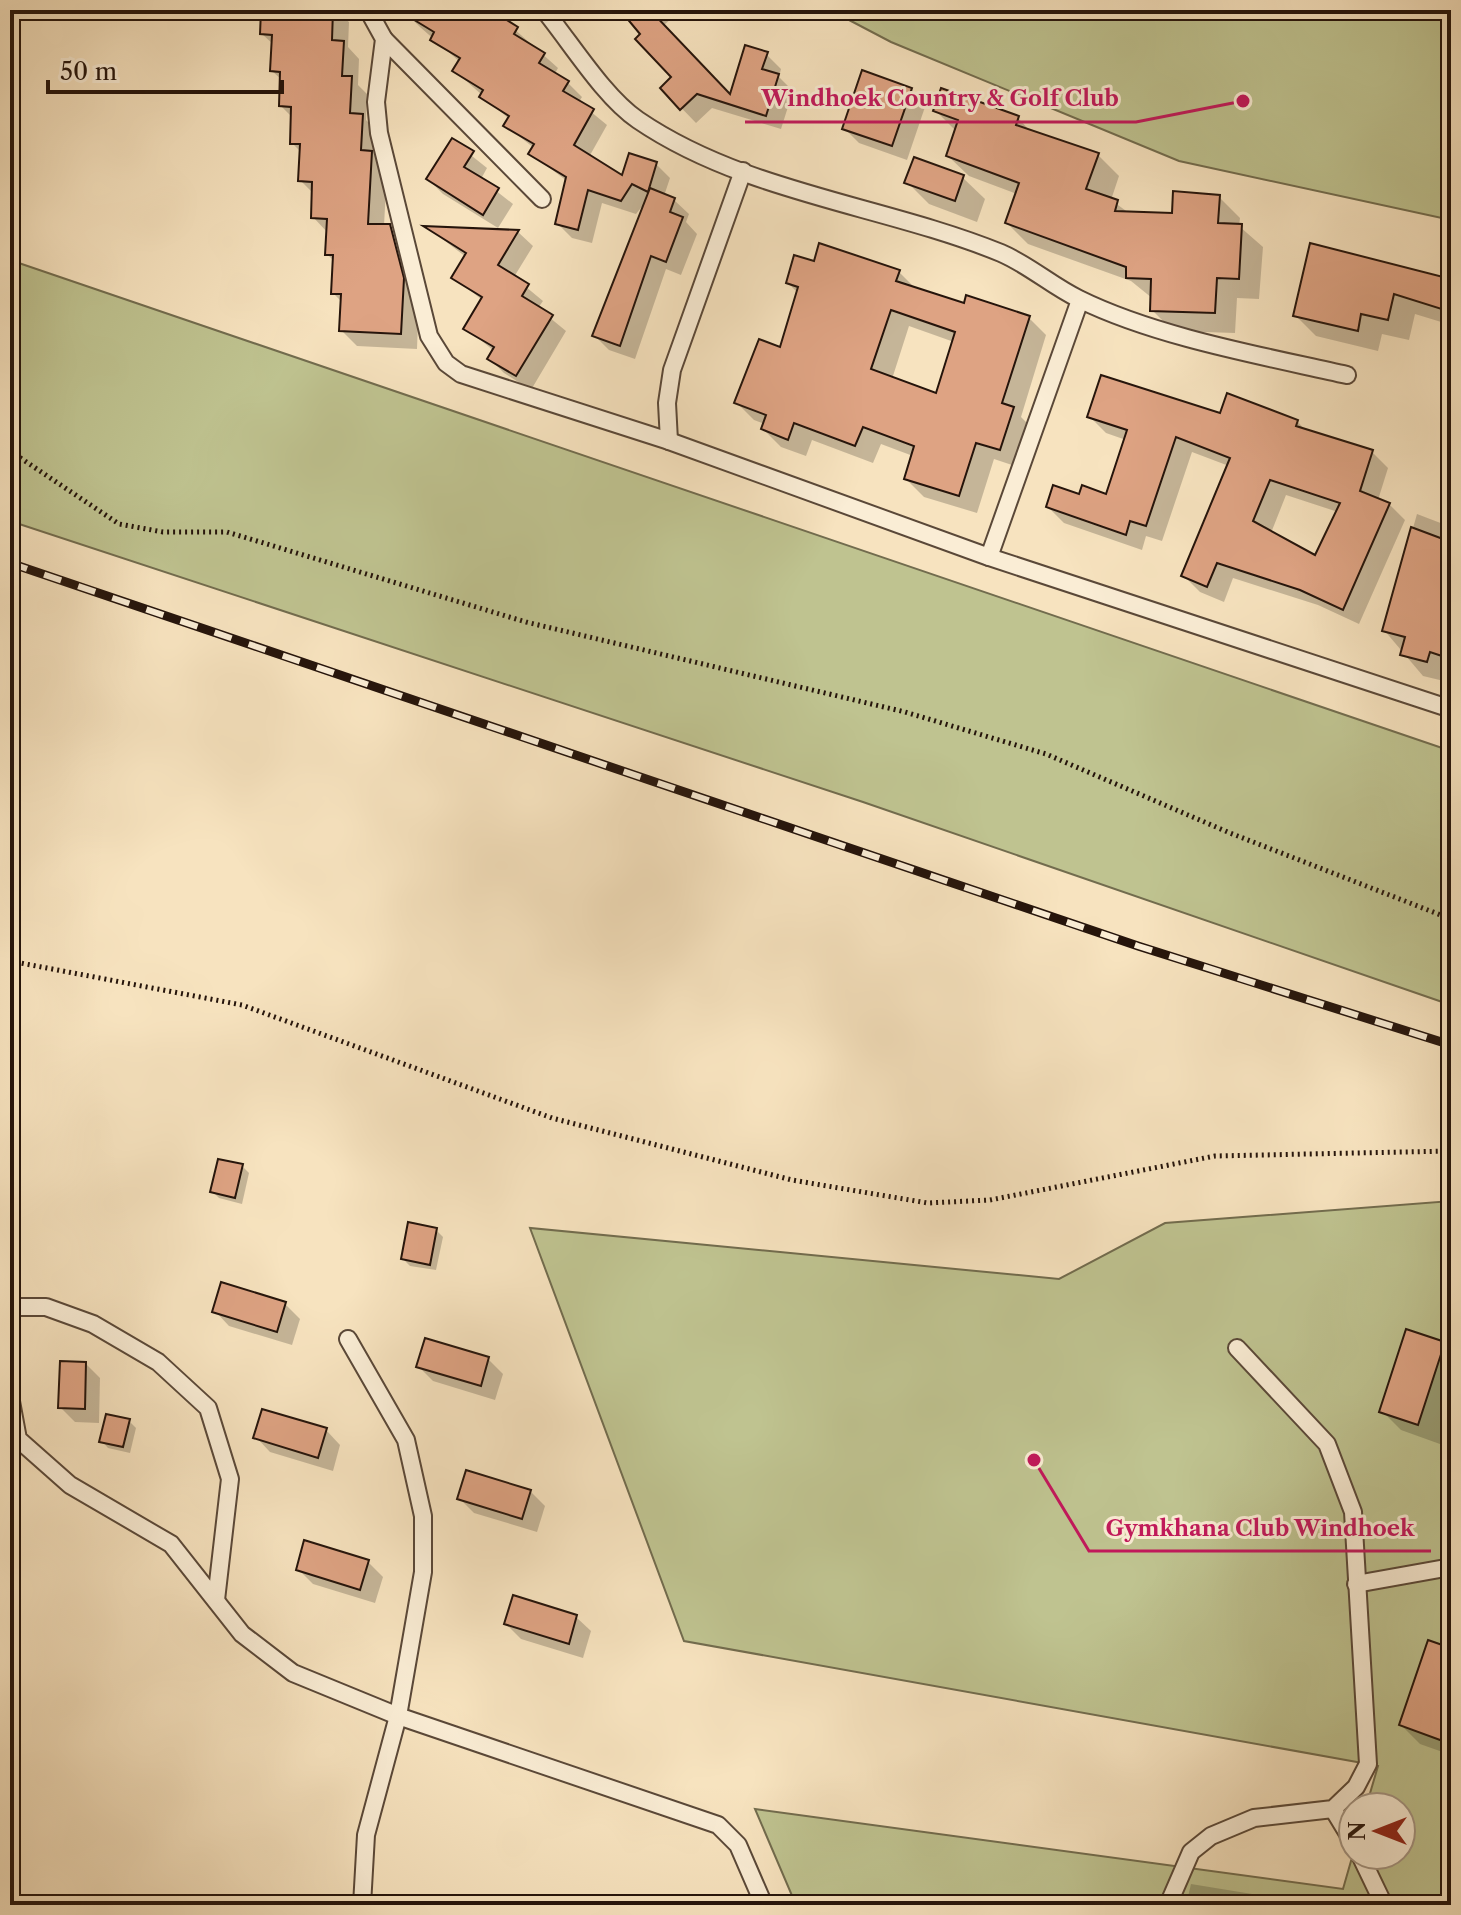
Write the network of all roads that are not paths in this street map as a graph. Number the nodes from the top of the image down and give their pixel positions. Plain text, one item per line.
1 (368, 10) edge
2 (544, 10) edge
3 (384, 39) junction
4 (743, 171) junction
5 (542, 199) dead end
6 (1080, 300) junction
7 (1347, 375) dead end
8 (669, 441) junction
9 (989, 557) junction
10 (1451, 709) edge
11 (10, 1307) edge
12 (348, 1339) dead end
13 (1237, 1348) dead end
14 (10, 1396) edge
15 (1451, 1567) edge
16 (1356, 1584) junction
17 (216, 1600) junction
18 (398, 1716) junction
19 (1333, 1809) junction
20 (1337, 1816) edge
21 (1368, 1871) edge
22 (362, 1905) edge
23 (764, 1905) edge
24 (1168, 1905) edge
25 (1384, 1905) edge

1 - 3 lane
2 - 4 lane
3 - 5 lane
3 - 8 lane
4 - 6 lane
4 - 8 lane
6 - 7 lane
6 - 9 lane
8 - 9 lane
9 - 10 lane
11 - 17 lane
12 - 18 lane
13 - 16 lane
14 - 17 lane
15 - 16 lane
16 - 19 lane
17 - 18 lane
18 - 22 lane
18 - 23 lane
19 - 20 lane
19 - 24 lane
21 - 25 lane

